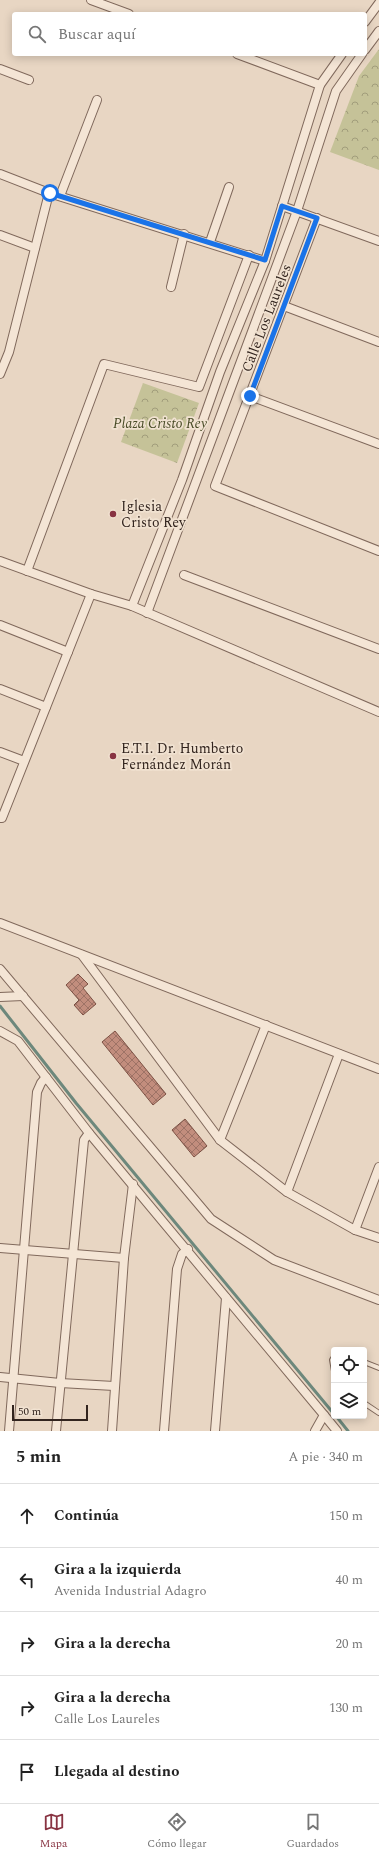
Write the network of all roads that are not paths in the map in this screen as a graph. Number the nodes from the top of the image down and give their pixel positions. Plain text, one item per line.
1 (92, 0) edge
2 (379, 3) edge
3 (124, 12) edge
4 (367, 19) edge
5 (379, 31) edge
6 (367, 47) edge
7 (242, 56) edge
8 (341, 56) edge
9 (361, 56) edge
10 (0, 69) edge
11 (29, 80) dead end
12 (320, 85) junction
13 (97, 100) dead end
14 (0, 174) edge
15 (228, 187) dead end
16 (50, 193) junction
17 (60, 196) junction
18 (282, 206) junction
19 (297, 212) junction
20 (317, 218) junction
21 (184, 234) junction
22 (0, 235) edge
23 (379, 241) edge
24 (210, 242) junction
25 (35, 248) junction
26 (249, 255) junction
27 (265, 260) junction
28 (171, 287) dead end
29 (284, 306) junction
30 (379, 342) edge
31 (0, 374) edge
32 (250, 396) junction
33 (379, 444) edge
34 (379, 551) edge
35 (0, 561) edge
36 (27, 571) junction
37 (184, 575) dead end
38 (91, 594) junction
39 (132, 606) junction
40 (147, 613) junction
41 (0, 625) edge
42 (379, 649) edge
43 (68, 652) junction
44 (0, 689) edge
45 (46, 707) junction
46 (379, 712) edge
47 (0, 752) edge
48 (24, 761) junction
49 (0, 818) edge
50 (0, 923) edge
51 (82, 956) junction
52 (0, 969) edge
53 (22, 996) junction
54 (0, 997) edge
55 (266, 1026) junction
56 (0, 1031) edge
57 (339, 1054) junction
58 (379, 1069) edge
59 (46, 1077) junction
60 (89, 1133) junction
61 (220, 1140) junction
62 (379, 1167) edge
63 (133, 1184) junction
64 (287, 1192) junction
65 (355, 1230) junction
66 (379, 1238) edge
67 (0, 1248) edge
68 (188, 1249) junction
69 (24, 1250) junction
70 (72, 1254) junction
71 (124, 1258) junction
72 (226, 1298) junction
73 (379, 1300) edge
74 (367, 1363) edge
75 (379, 1368) edge
76 (0, 1377) edge
77 (13, 1378) junction
78 (60, 1383) junction
79 (114, 1386) junction
80 (367, 1405) edge
81 (379, 1413) edge
82 (324, 1415) junction
83 (9, 1431) edge
84 (56, 1431) edge
85 (112, 1431) edge
86 (164, 1431) edge
87 (215, 1431) edge
88 (315, 1431) edge
89 (337, 1431) edge

1 - 3 street
2 - 4 street
5 - 6 street
7 - 12 street
8 - 12 street
9 - 19 street
10 - 11 street
12 - 18 street
13 - 17 street
14 - 16 street
15 - 24 street
16 - 17 street
16 - 25 street
17 - 21 street
18 - 19 street
18 - 27 street
19 - 20 street
19 - 40 street
20 - 23 street
20 - 29 street, Calle Los Laureles
21 - 24 street
21 - 28 street
22 - 25 street
24 - 26 street
25 - 31 street
26 - 27 street
26 - 36 street
27 - 39 street
29 - 30 street
29 - 32 street, Calle Los Laureles
32 - 33 street
32 - 34 street, Calle Los Laureles
35 - 36 street
36 - 38 street
37 - 42 street
38 - 39 street
38 - 43 street
39 - 40 street
40 - 46 street
41 - 43 street
43 - 45 street
44 - 45 street
45 - 48 street
47 - 48 street
48 - 49 street
50 - 51 street
51 - 55 street
51 - 61 street
52 - 53 street
53 - 54 street
53 - 73 street
55 - 57 street
55 - 61 street
56 - 59 street
57 - 58 street
57 - 64 street
59 - 60 street
59 - 69 street
60 - 63 street
60 - 70 street
61 - 64 street
62 - 65 street
63 - 68 street
63 - 71 street
64 - 65 street
65 - 66 street
67 - 69 street
68 - 72 street
68 - 86 street
69 - 70 street
69 - 77 street
70 - 71 street
70 - 78 street
71 - 79 street
72 - 82 street
72 - 87 street
74 - 75 lane
76 - 77 street
77 - 78 street
77 - 83 street
78 - 79 street
78 - 84 street
79 - 85 street
80 - 81 lane
82 - 88 street
82 - 89 street

